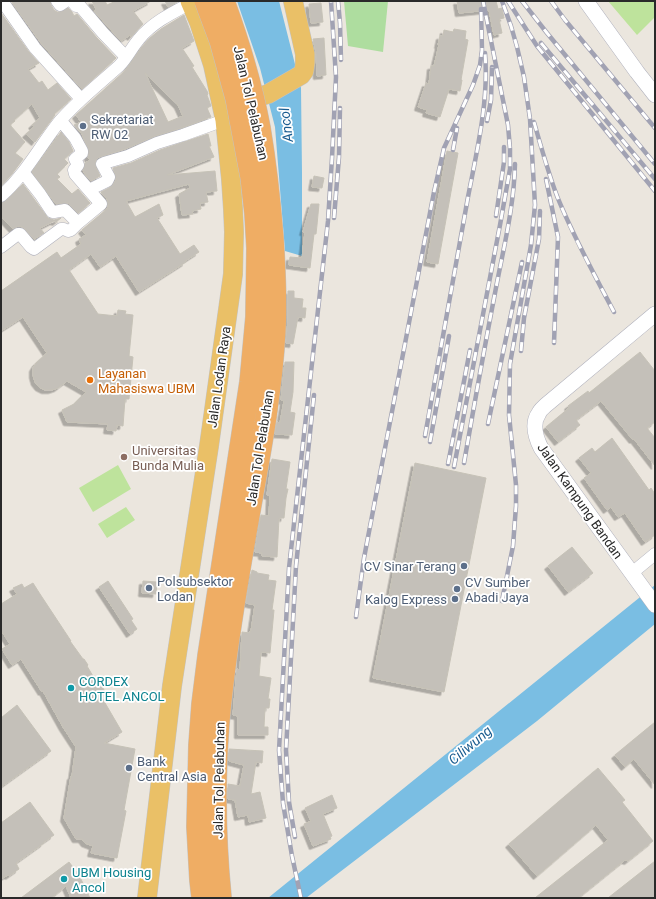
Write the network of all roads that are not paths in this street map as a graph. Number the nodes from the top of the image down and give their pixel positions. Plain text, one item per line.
1 (2, 1) edge
2 (57, 1) edge
3 (66, 1) edge
4 (72, 1) edge
5 (224, 1) edge
6 (293, 1) edge
7 (586, 1) edge
8 (195, 2) edge
9 (126, 57) junction
10 (655, 96) edge
11 (81, 99) junction
12 (227, 112) junction
13 (61, 121) junction
14 (23, 172) junction
15 (89, 190) junction
16 (1, 196) edge
17 (78, 223) junction
18 (1, 247) edge
19 (655, 314) edge
20 (655, 554) edge
21 (636, 579) junction
22 (655, 605) edge
23 (147, 898) edge
24 (202, 898) edge
25 (221, 898) edge

1 - 11 street
2 - 3 street
4 - 9 street
5 - 25 highway, Jalan Tol Pelabuhan, bridge
6 - 12 highway, bridge
7 - 10 street
8 - 9 street
8 - 12 highway, Jalan Lodan Raya
8 - 24 highway, Jalan Tol Pelabuhan, bridge
9 - 11 street
11 - 13 street
12 - 15 street
12 - 23 highway, Jalan Lodan Raya
13 - 14 street
13 - 15 street
14 - 16 street
14 - 17 street
15 - 17 street
17 - 18 street
19 - 21 street, Jalan Kampung Bandan
20 - 21 street, Jalan Kampung Bandan
21 - 22 street

